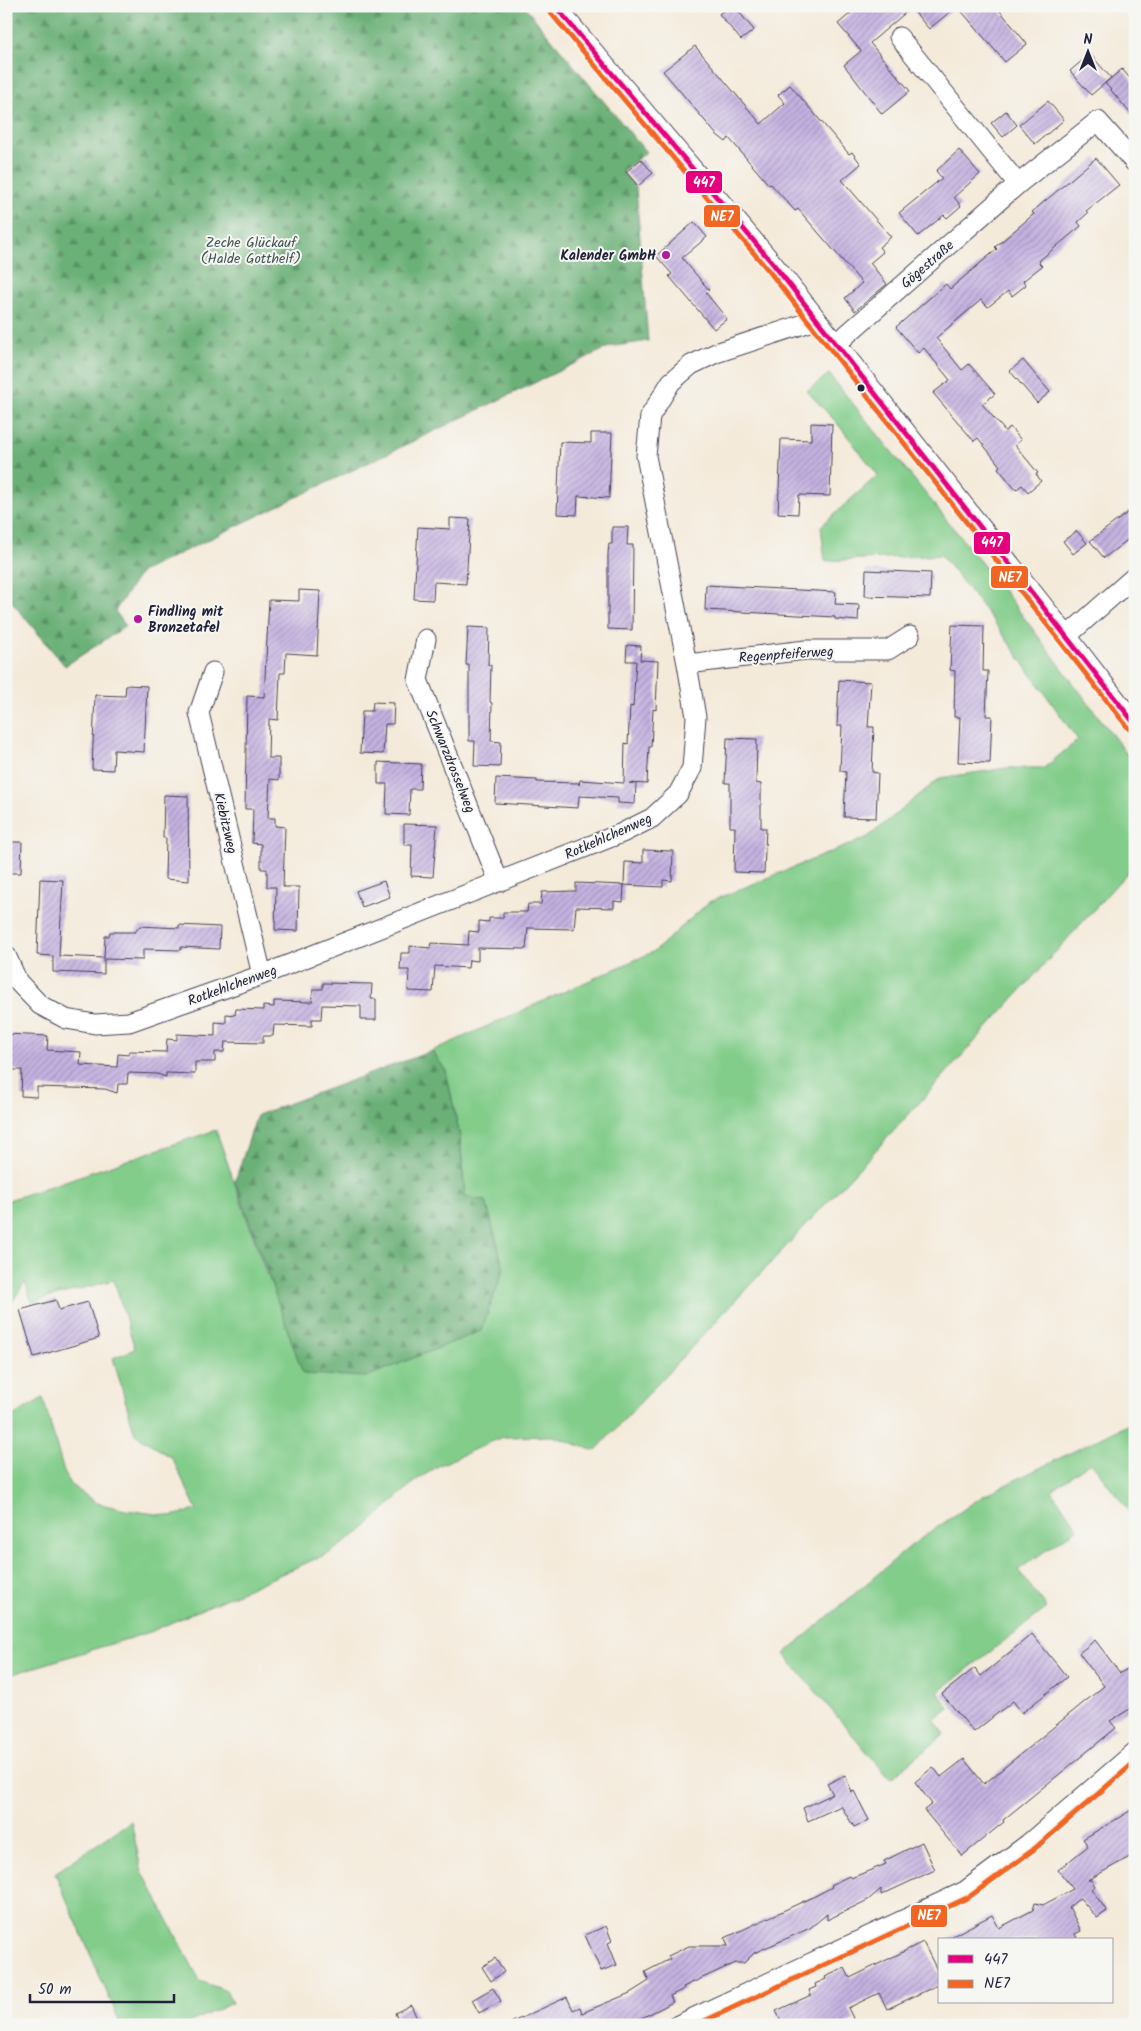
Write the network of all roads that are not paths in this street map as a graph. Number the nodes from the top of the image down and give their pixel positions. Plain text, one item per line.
1 (555, 6) edge
2 (899, 37) dead end
3 (1135, 163) edge
4 (1018, 184) junction
5 (816, 320) junction
6 (836, 344) junction
7 (1135, 576) edge
8 (910, 636) dead end
9 (1067, 636) junction
10 (426, 638) dead end
11 (688, 664) junction
12 (213, 672) dead end
13 (1135, 724) edge
14 (499, 882) junction
15 (6, 955) edge
16 (262, 976) junction
17 (1135, 1752) edge
18 (678, 2025) edge

1 - 5 street
2 - 4 street
3 - 4 street, Gögestraße
4 - 6 street, Gögestraße
5 - 6 street
5 - 11 street, Rotkehlchenweg
6 - 9 street
7 - 9 street
8 - 11 street, Regenpfeiferweg
9 - 13 street
10 - 14 street, Schwarzdrosselweg
11 - 14 street, Rotkehlchenweg
12 - 16 street, Kiebitzweg
14 - 16 street, Rotkehlchenweg
15 - 16 street, Rotkehlchenweg
17 - 18 street

